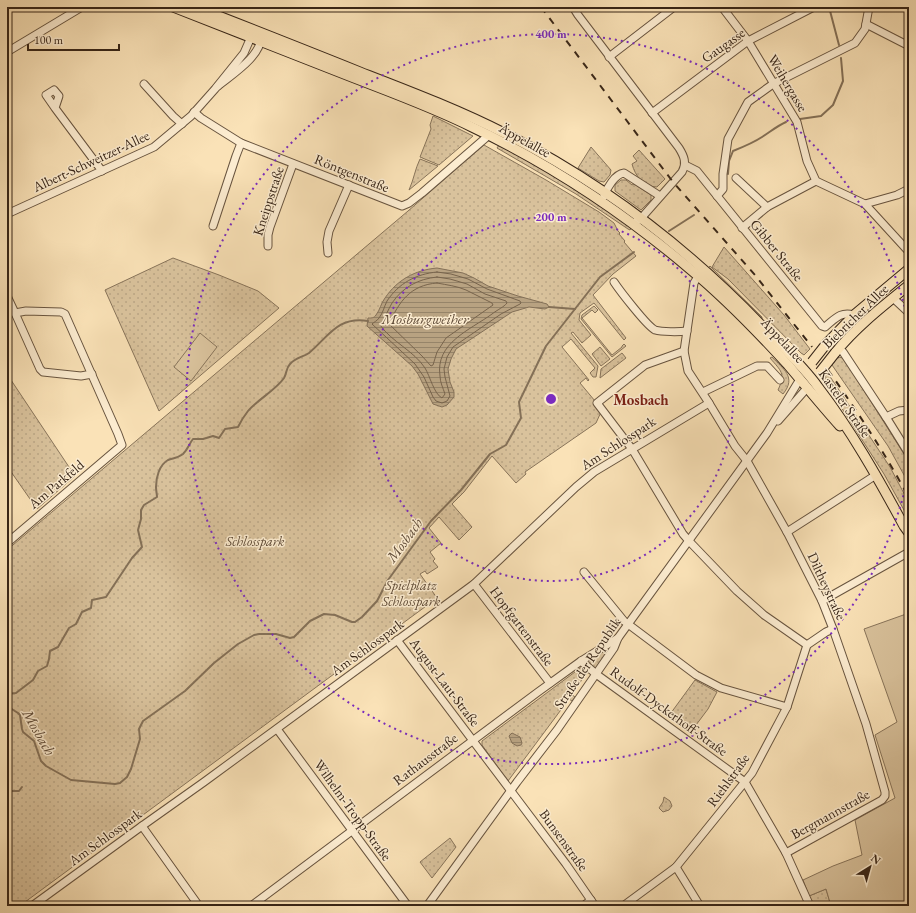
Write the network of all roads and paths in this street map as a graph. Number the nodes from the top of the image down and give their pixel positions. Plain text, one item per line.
1 (82, 7) edge
2 (173, 7) edge
3 (573, 7) edge
4 (674, 7) edge
5 (722, 7) edge
6 (814, 7) edge
7 (869, 7) edge
8 (202, 10) edge
9 (866, 24) junction
10 (251, 37) junction
11 (260, 37) junction
12 (748, 41) junction
13 (909, 46) edge
14 (7, 52) edge
15 (609, 57) junction
16 (144, 84) dead end
17 (773, 84) junction
18 (218, 86) junction
19 (55, 108) dead end
20 (194, 112) junction
21 (652, 113) junction
22 (182, 124) junction
23 (489, 136) junction
24 (241, 143) junction
25 (293, 164) junction
26 (685, 165) junction
27 (102, 171) junction
28 (736, 178) dead end
29 (816, 181) junction
30 (349, 185) junction
31 (909, 189) edge
32 (605, 192) junction
33 (660, 196) junction
34 (717, 196) junction
35 (604, 203) junction
36 (865, 204) junction
37 (767, 207) junction
38 (7, 214) edge
39 (623, 217) junction
40 (641, 219) junction
41 (213, 226) dead end
42 (742, 228) junction
43 (268, 246) dead end
44 (909, 252) edge
45 (328, 253) dead end
46 (909, 269) edge
47 (700, 272) junction
48 (614, 282) dead end
49 (909, 285) edge
50 (885, 288) junction
51 (7, 296) edge
52 (893, 298) junction
53 (15, 313) junction
54 (909, 313) edge
55 (854, 315) junction
56 (687, 331) junction
57 (684, 351) junction
58 (836, 351) junction
59 (806, 371) junction
60 (92, 374) junction
61 (800, 379) junction
62 (780, 380) dead end
63 (813, 380) junction
64 (806, 388) junction
65 (703, 392) junction
66 (709, 402) junction
67 (909, 410) edge
68 (886, 417) junction
69 (768, 433) junction
70 (632, 449) junction
71 (861, 450) junction
72 (909, 454) edge
73 (747, 461) junction
74 (876, 475) junction
75 (906, 530) edge
76 (787, 532) junction
77 (909, 539) edge
78 (689, 541) junction
79 (7, 543) edge
80 (909, 552) edge
81 (584, 572) dead end
82 (474, 584) junction
83 (822, 601) junction
84 (628, 624) junction
85 (833, 629) junction
86 (618, 638) junction
87 (397, 640) junction
88 (807, 645) junction
89 (582, 661) junction
90 (596, 674) junction
91 (550, 683) junction
92 (787, 707) junction
93 (277, 729) junction
94 (472, 740) junction
95 (745, 782) junction
96 (511, 791) junction
97 (885, 796) joint
98 (142, 826) junction
99 (353, 831) junction
100 (786, 853) junction
101 (676, 867) junction
102 (593, 903) edge
103 (32, 906) edge
104 (198, 906) edge
105 (251, 906) edge
106 (408, 906) edge
107 (427, 906) edge
108 (583, 906) edge
109 (623, 906) edge
110 (700, 906) edge
111 (810, 906) edge

1 - 14 street
2 - 8 main road, Äppelallee
3 - 15 street
4 - 15 street
5 - 12 street, Weihergasse
6 - 12 street, Gaugasse
7 - 9 street
8 - 10 main road, Äppelallee
8 - 11 main road, Äppelallee
9 - 13 street
9 - 17 street
10 - 11 main road, Äppelallee
10 - 18 street, Albert-Schweitzer-Allee
11 - 18 street, Albert-Schweitzer-Allee
11 - 23 main road, Äppelallee
11 - 32 main road, Äppelallee
12 - 17 street, Weihergasse
12 - 21 street, Gaugasse
15 - 21 street
16 - 22 street
17 - 29 street, Weihergasse
17 - 34 street
18 - 20 street, Albert-Schweitzer-Allee
19 - 27 street
20 - 22 street, Albert-Schweitzer-Allee
20 - 24 street, Röntgenstraße
21 - 26 street
22 - 27 street, Albert-Schweitzer-Allee
23 - 30 street, Röntgenstraße
23 - 35 main road, Äppelallee
24 - 25 street, Röntgenstraße
24 - 41 street
25 - 30 street, Röntgenstraße
25 - 43 street, Kneippstraße
26 - 33 street
26 - 34 street, Gibber Straße
27 - 38 street, Albert-Schweitzer-Allee
28 - 37 street
29 - 36 street
29 - 37 street
30 - 45 street
31 - 36 street
32 - 33 street
32 - 35 street
32 - 40 main road, Äppelallee
33 - 40 street
34 - 42 street, Gibber Straße
35 - 39 main road, Äppelallee
36 - 44 street
37 - 42 street
39 - 40 street
39 - 47 main road, Äppelallee
40 - 47 main road, Äppelallee
42 - 55 street, Gibber Straße
46 - 50 main road, Biebricher Allee
47 - 56 street, Diltheystraße
47 - 59 main road, Äppelallee
47 - 61 main road, Äppelallee
48 - 56 street
49 - 52 main road, Biebricher Allee
50 - 52 main road
50 - 55 main road, Biebricher Allee
51 - 53 street
52 - 54 street
52 - 58 main road, Biebricher Allee
53 - 60 street
53 - 60 street
55 - 59 main road, Biebricher Allee, bridge
56 - 57 street, Diltheystraße
57 - 65 street, Diltheystraße
57 - 70 street
58 - 63 main road, Biebricher Allee, bridge
58 - 68 street
59 - 61 main road, Biebricher Allee
59 - 63 main road, Kasteler Straße
60 - 79 street, Am Parkfeld
61 - 64 main road, Äppelallee
61 - 69 street, Straße der Republik
62 - 65 street
63 - 64 main road, Biebricher Allee
63 - 71 main road, Kasteler Straße
64 - 69 street, Straße der Republik
64 - 71 main road, Kasteler Straße
65 - 66 street, Diltheystraße
66 - 70 street, Am Schlosspark
66 - 73 street, Diltheystraße
67 - 68 street
68 - 72 street
69 - 73 street, Straße der Republik
70 - 78 street
70 - 82 street, Am Schlosspark
71 - 74 main road, Kasteler Straße
73 - 76 street, Diltheystraße
73 - 78 street, Straße der Republik
74 - 75 main road, Kasteler Straße
74 - 76 street
75 - 77 main road, Kasteler Straße
76 - 83 street, Diltheystraße
78 - 84 street, Straße der Republik
78 - 88 street
80 - 83 street
81 - 84 street
82 - 87 street, Am Schlosspark
82 - 91 street, Hopfgartenstraße
83 - 85 street, Diltheystraße
84 - 86 street, Straße der Republik
84 - 92 street
85 - 88 street
85 - 97 street, Diltheystraße
86 - 89 street, Rathausstraße
86 - 90 street, Straße der Republik
87 - 93 street, Am Schlosspark
87 - 94 street, August-Laut-Straße
88 - 92 street, Riehlstraße
89 - 90 street, Rudolf-Dyckerhoff-Straße
89 - 91 street, Rathausstraße
90 - 95 street, Rudolf-Dyckerhoff-Straße
90 - 96 street, Straße der Republik
91 - 94 street, Rathausstraße
92 - 95 street, Riehlstraße
93 - 98 street, Am Schlosspark
93 - 99 street, Wilhelm-Tropp-Straße
94 - 96 street, August-Laut-Straße
94 - 99 street, Rathausstraße
95 - 100 street, Rudolf-Dyckerhoff-Straße
95 - 101 street, Riehlstraße
96 - 102 street, Bunsenstraße
96 - 107 street, Straße der Republik
97 - 100 street, Bergmannstraße
98 - 103 street, Am Schlosspark
98 - 104 street
99 - 105 street, Rathausstraße
99 - 106 street, Wilhelm-Tropp-Straße
100 - 111 street, Rudolf-Dyckerhoff-Straße
101 - 109 street, Riehlstraße
101 - 110 street
102 - 108 street

